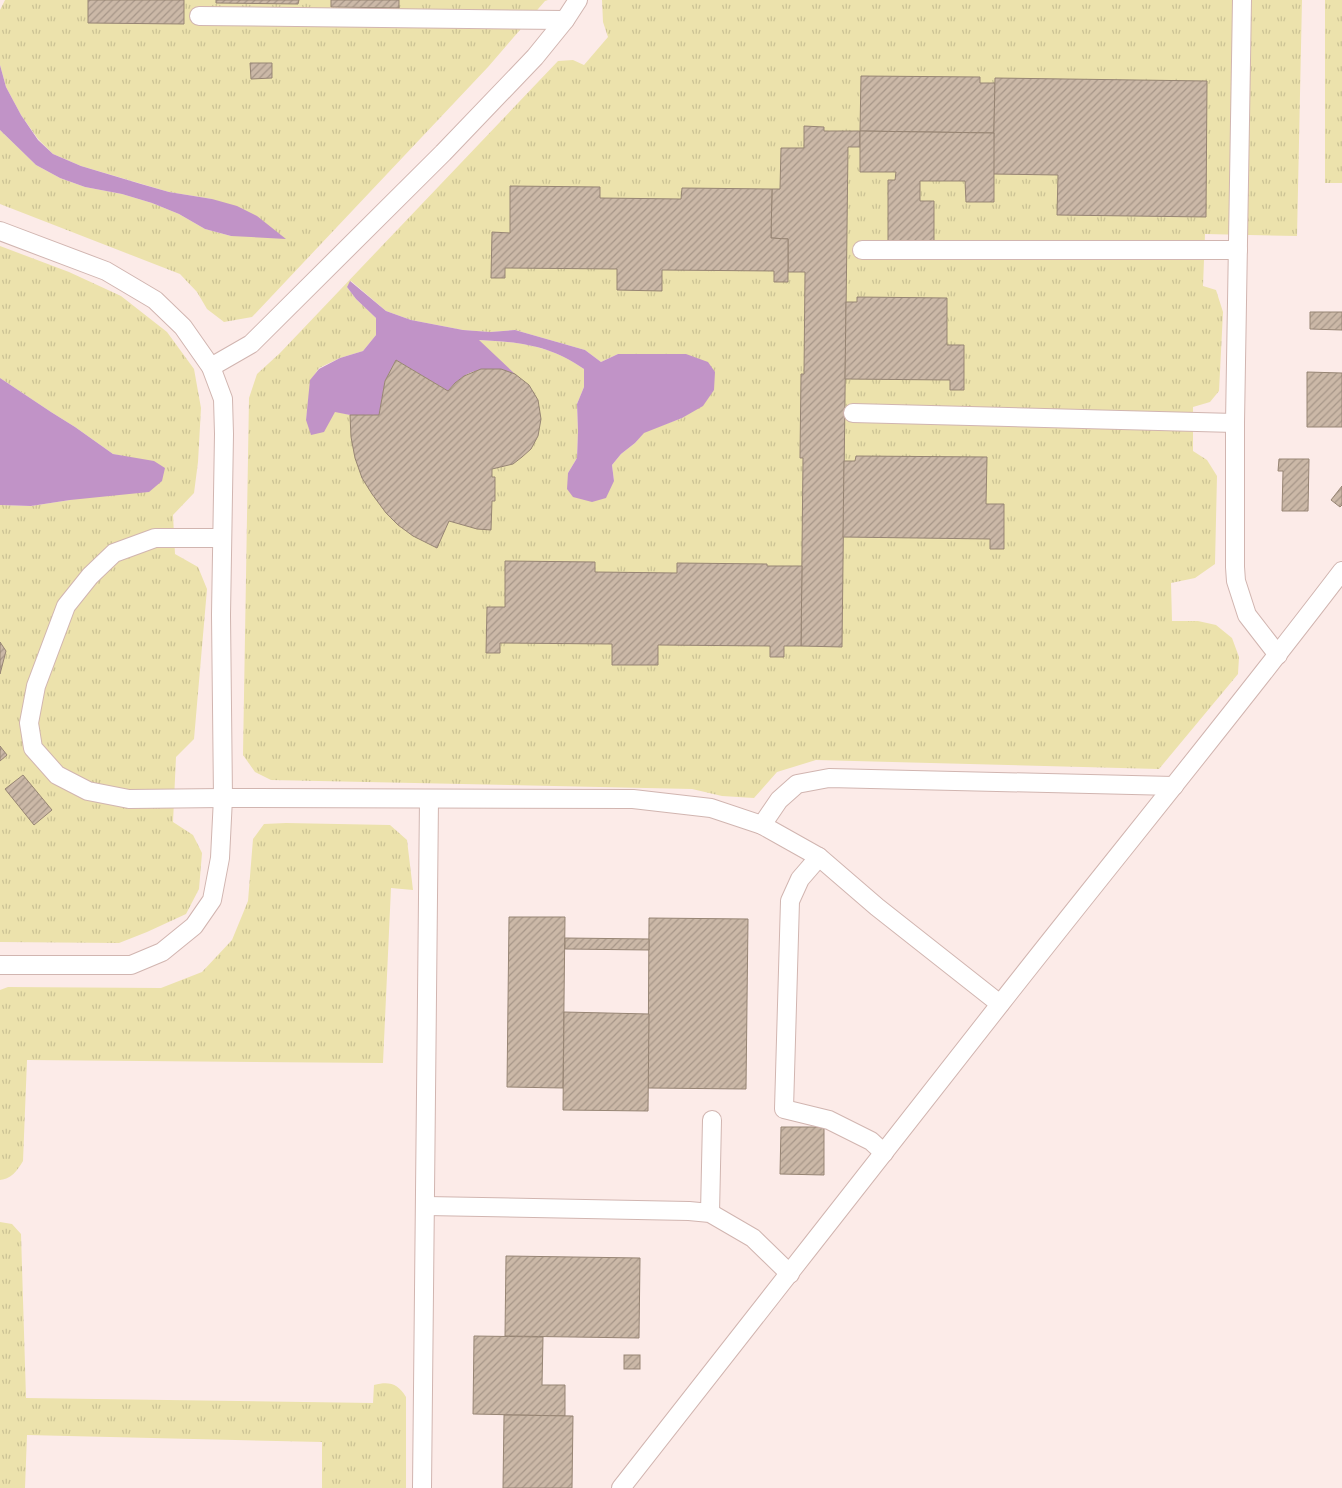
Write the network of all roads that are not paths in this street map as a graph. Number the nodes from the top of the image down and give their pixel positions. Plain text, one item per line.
1 (578, 0) edge
2 (1242, 0) edge
3 (199, 16) dead end
4 (564, 20) junction
5 (0, 231) edge
6 (862, 250) dead end
7 (1238, 250) junction
8 (211, 367) junction
9 (853, 413) dead end
10 (1235, 423) junction
11 (222, 538) junction
12 (1342, 570) edge
13 (1278, 655) junction
14 (1174, 786) junction
15 (223, 798) junction
16 (429, 799) junction
17 (762, 825) junction
18 (819, 857) junction
19 (0, 966) edge
20 (1000, 1004) junction
21 (712, 1120) dead end
22 (884, 1153) junction
23 (426, 1206) junction
24 (710, 1213) junction
25 (790, 1274) junction
26 (422, 1488) edge
27 (621, 1488) edge

1 - 4 lane
2 - 7 lane
3 - 4 lane
4 - 8 lane
5 - 8 lane
6 - 7 lane
7 - 10 lane
8 - 11 lane
9 - 10 lane
10 - 13 lane
11 - 15 lane
11 - 15 lane
12 - 13 lane
13 - 14 lane
14 - 17 lane
14 - 20 lane
15 - 16 lane
15 - 19 lane
16 - 17 lane
16 - 23 lane
17 - 18 lane
18 - 20 lane
18 - 22 lane
20 - 22 lane
21 - 24 lane
22 - 25 lane
23 - 24 lane
23 - 26 lane
24 - 25 lane
25 - 27 lane

